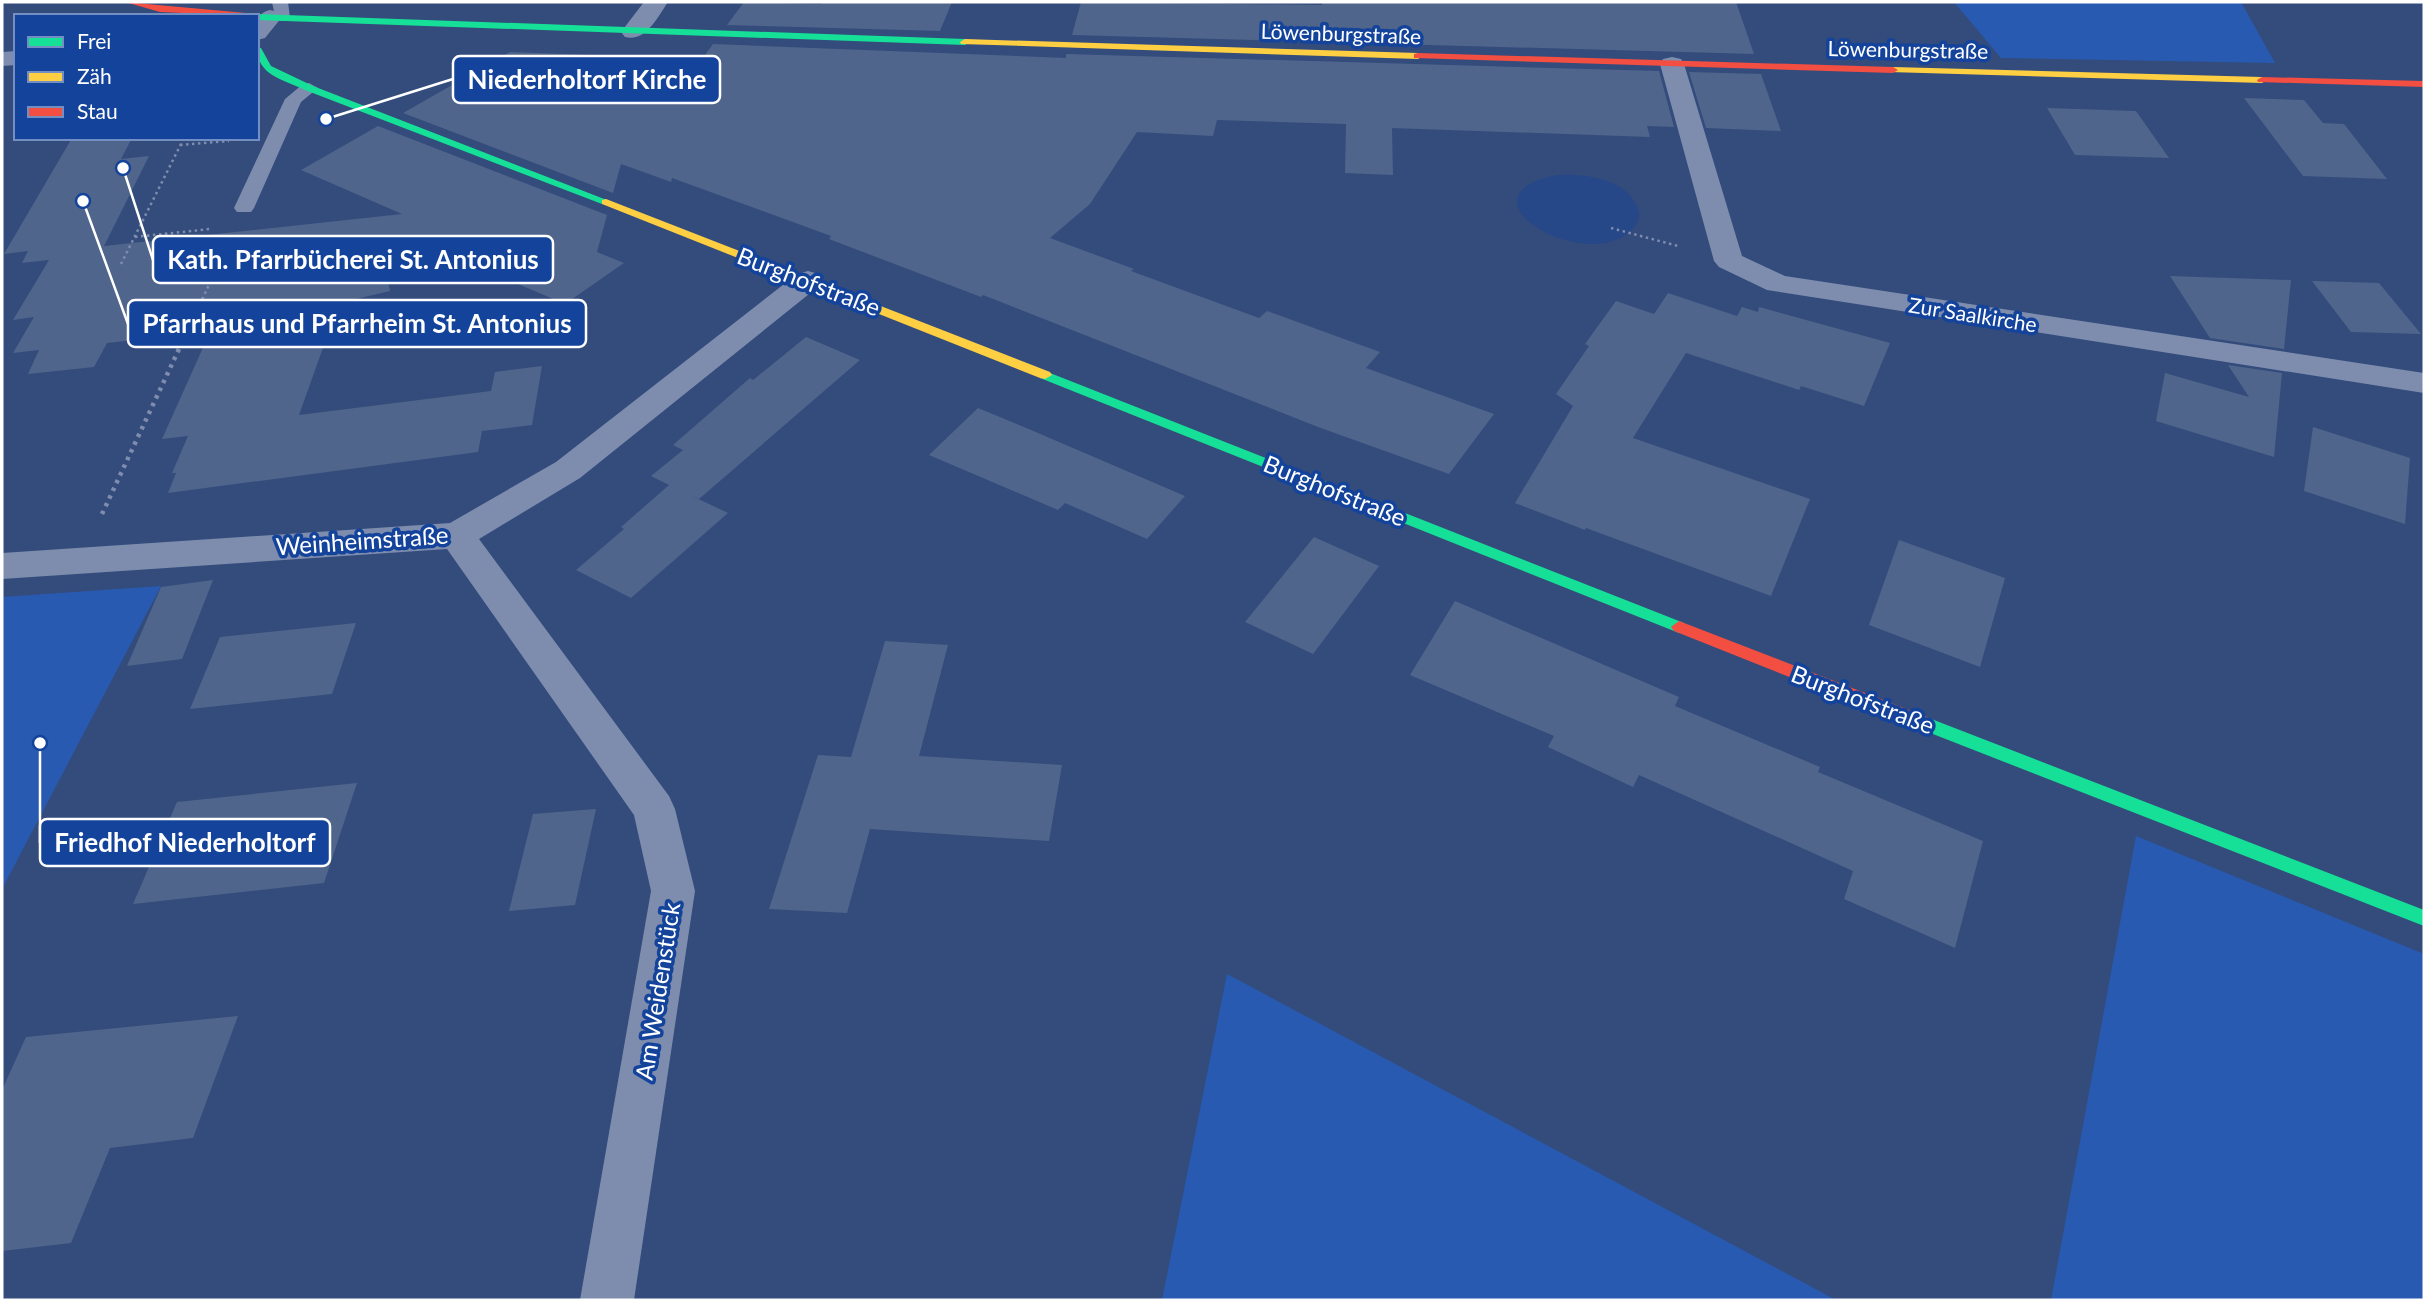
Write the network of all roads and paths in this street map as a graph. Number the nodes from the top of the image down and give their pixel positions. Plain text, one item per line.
1 (130, 2) edge
2 (656, 2) edge
3 (154, 13) edge
4 (182, 14) edge
5 (265, 17) edge
6 (633, 32) junction
7 (259, 54) edge
8 (1672, 64) junction
9 (2424, 84) edge
10 (309, 88) junction
11 (183, 140) edge
12 (230, 141) dead end
13 (180, 145) junction
14 (244, 208) joint
15 (236, 226) junction
16 (1611, 228) dead end
17 (134, 237) junction
18 (1729, 261) junction
19 (121, 264) dead end
20 (808, 280) junction
21 (2424, 383) edge
22 (457, 535) junction
23 (81, 559) junction
24 (2, 566) edge
25 (2424, 918) edge
26 (607, 1300) edge

1 - 3 street, Löwenburgstraße
2 - 6 street
3 - 4 street, Löwenburgstraße
5 - 6 street, Löwenburgstraße
6 - 8 street, Löwenburgstraße
7 - 10 street, Burghofstraße
8 - 9 street, Löwenburgstraße
8 - 18 street
10 - 14 lane
10 - 20 street, Burghofstraße
11 - 13 path
12 - 13 path
13 - 17 path
14 - 15 path
15 - 17 path
15 - 23 path
16 - 18 path
17 - 19 path
18 - 21 street, Zur Saalkirche
20 - 22 street, Weinheimstraße
20 - 25 street, Burghofstraße
22 - 23 street, Weinheimstraße
22 - 26 street, Am Weidenstück
23 - 24 street, Weinheimstraße

